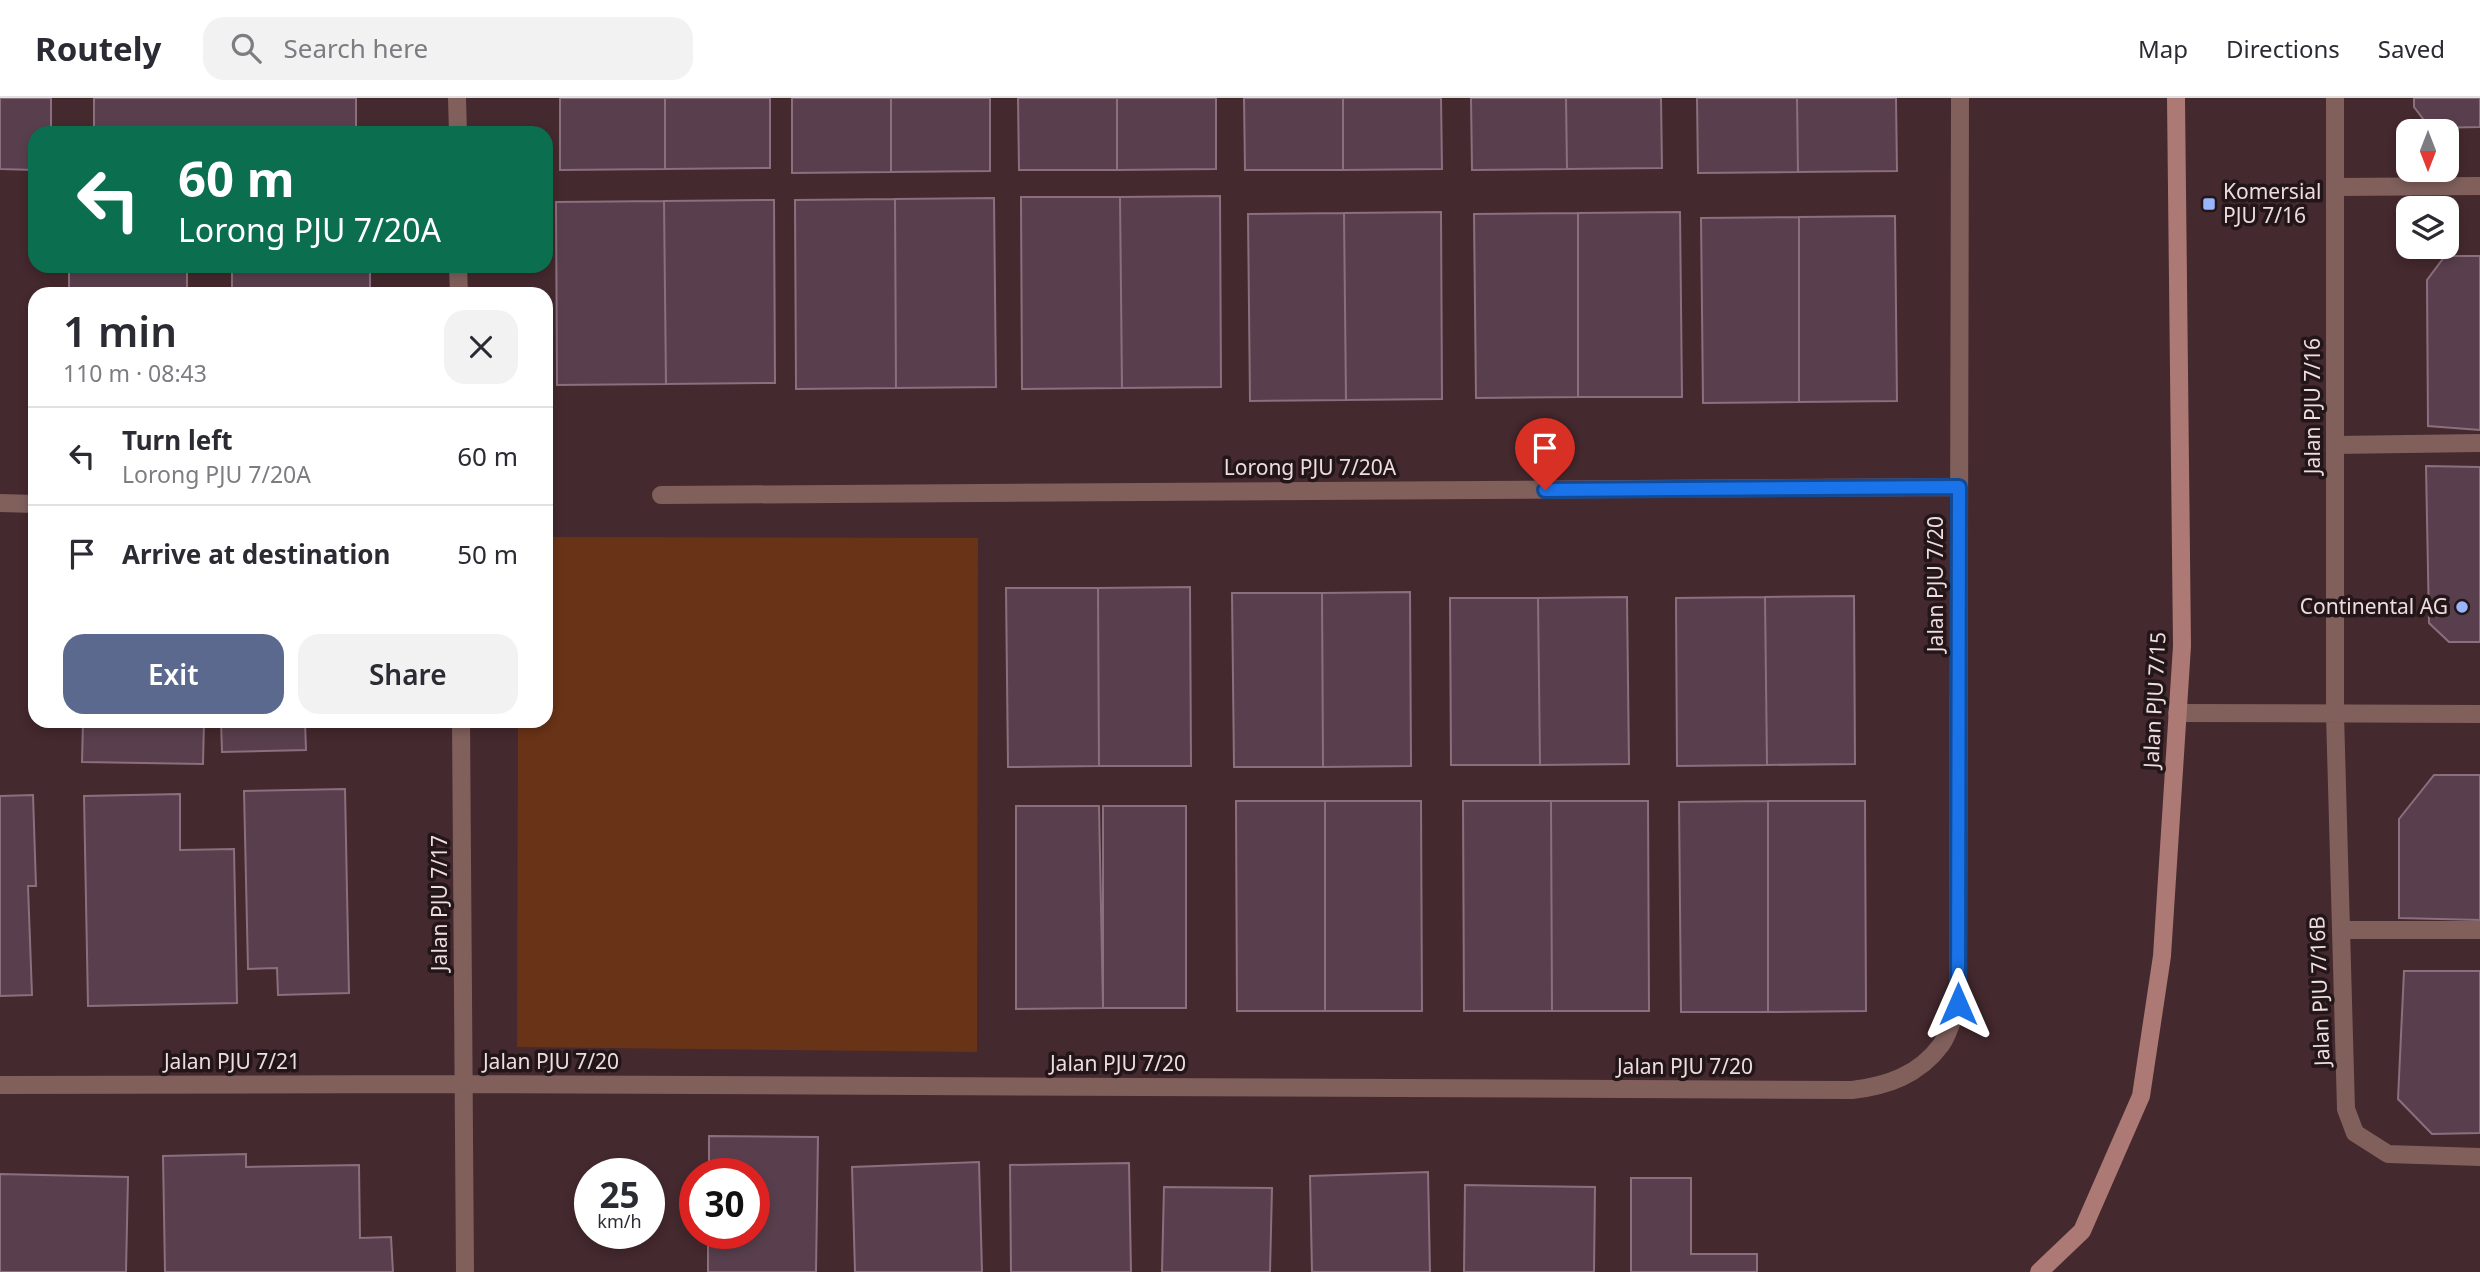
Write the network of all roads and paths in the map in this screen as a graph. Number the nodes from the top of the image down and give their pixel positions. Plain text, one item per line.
1 (457, 98) edge
2 (1961, 98) edge
3 (2176, 98) edge
4 (2334, 98) edge
5 (458, 126) edge
6 (2480, 186) edge
7 (2334, 187) junction
8 (2480, 443) edge
9 (2336, 445) junction
10 (1959, 487) junction
11 (661, 495) dead end
12 (0, 503) edge
13 (28, 504) edge
14 (2178, 713) junction
15 (2336, 714) junction
16 (2480, 715) edge
17 (461, 728) edge
18 (2341, 930) junction
19 (2480, 930) edge
20 (464, 1084) junction
21 (0, 1085) edge
22 (2480, 1157) edge
23 (465, 1272) edge
24 (2039, 1272) edge

1 - 5 street
2 - 10 street, Jalan PJU 7/20
3 - 14 street, Jalan PJU 7/15
4 - 7 street, Jalan PJU 7/16
6 - 7 street
7 - 9 street, Jalan PJU 7/16
8 - 9 street
9 - 15 street, Jalan PJU 7/16
10 - 11 street, Lorong PJU 7/20A
10 - 20 street, Jalan PJU 7/20
12 - 13 street
14 - 15 street
14 - 24 street, Jalan PJU 7/15
15 - 16 street
15 - 18 street, Jalan PJU 7/16B
17 - 20 street, Jalan PJU 7/17
18 - 19 street
18 - 22 street, Jalan PJU 7/16B
20 - 21 street, Jalan PJU 7/21
20 - 23 street, Jalan PJU 7/17

